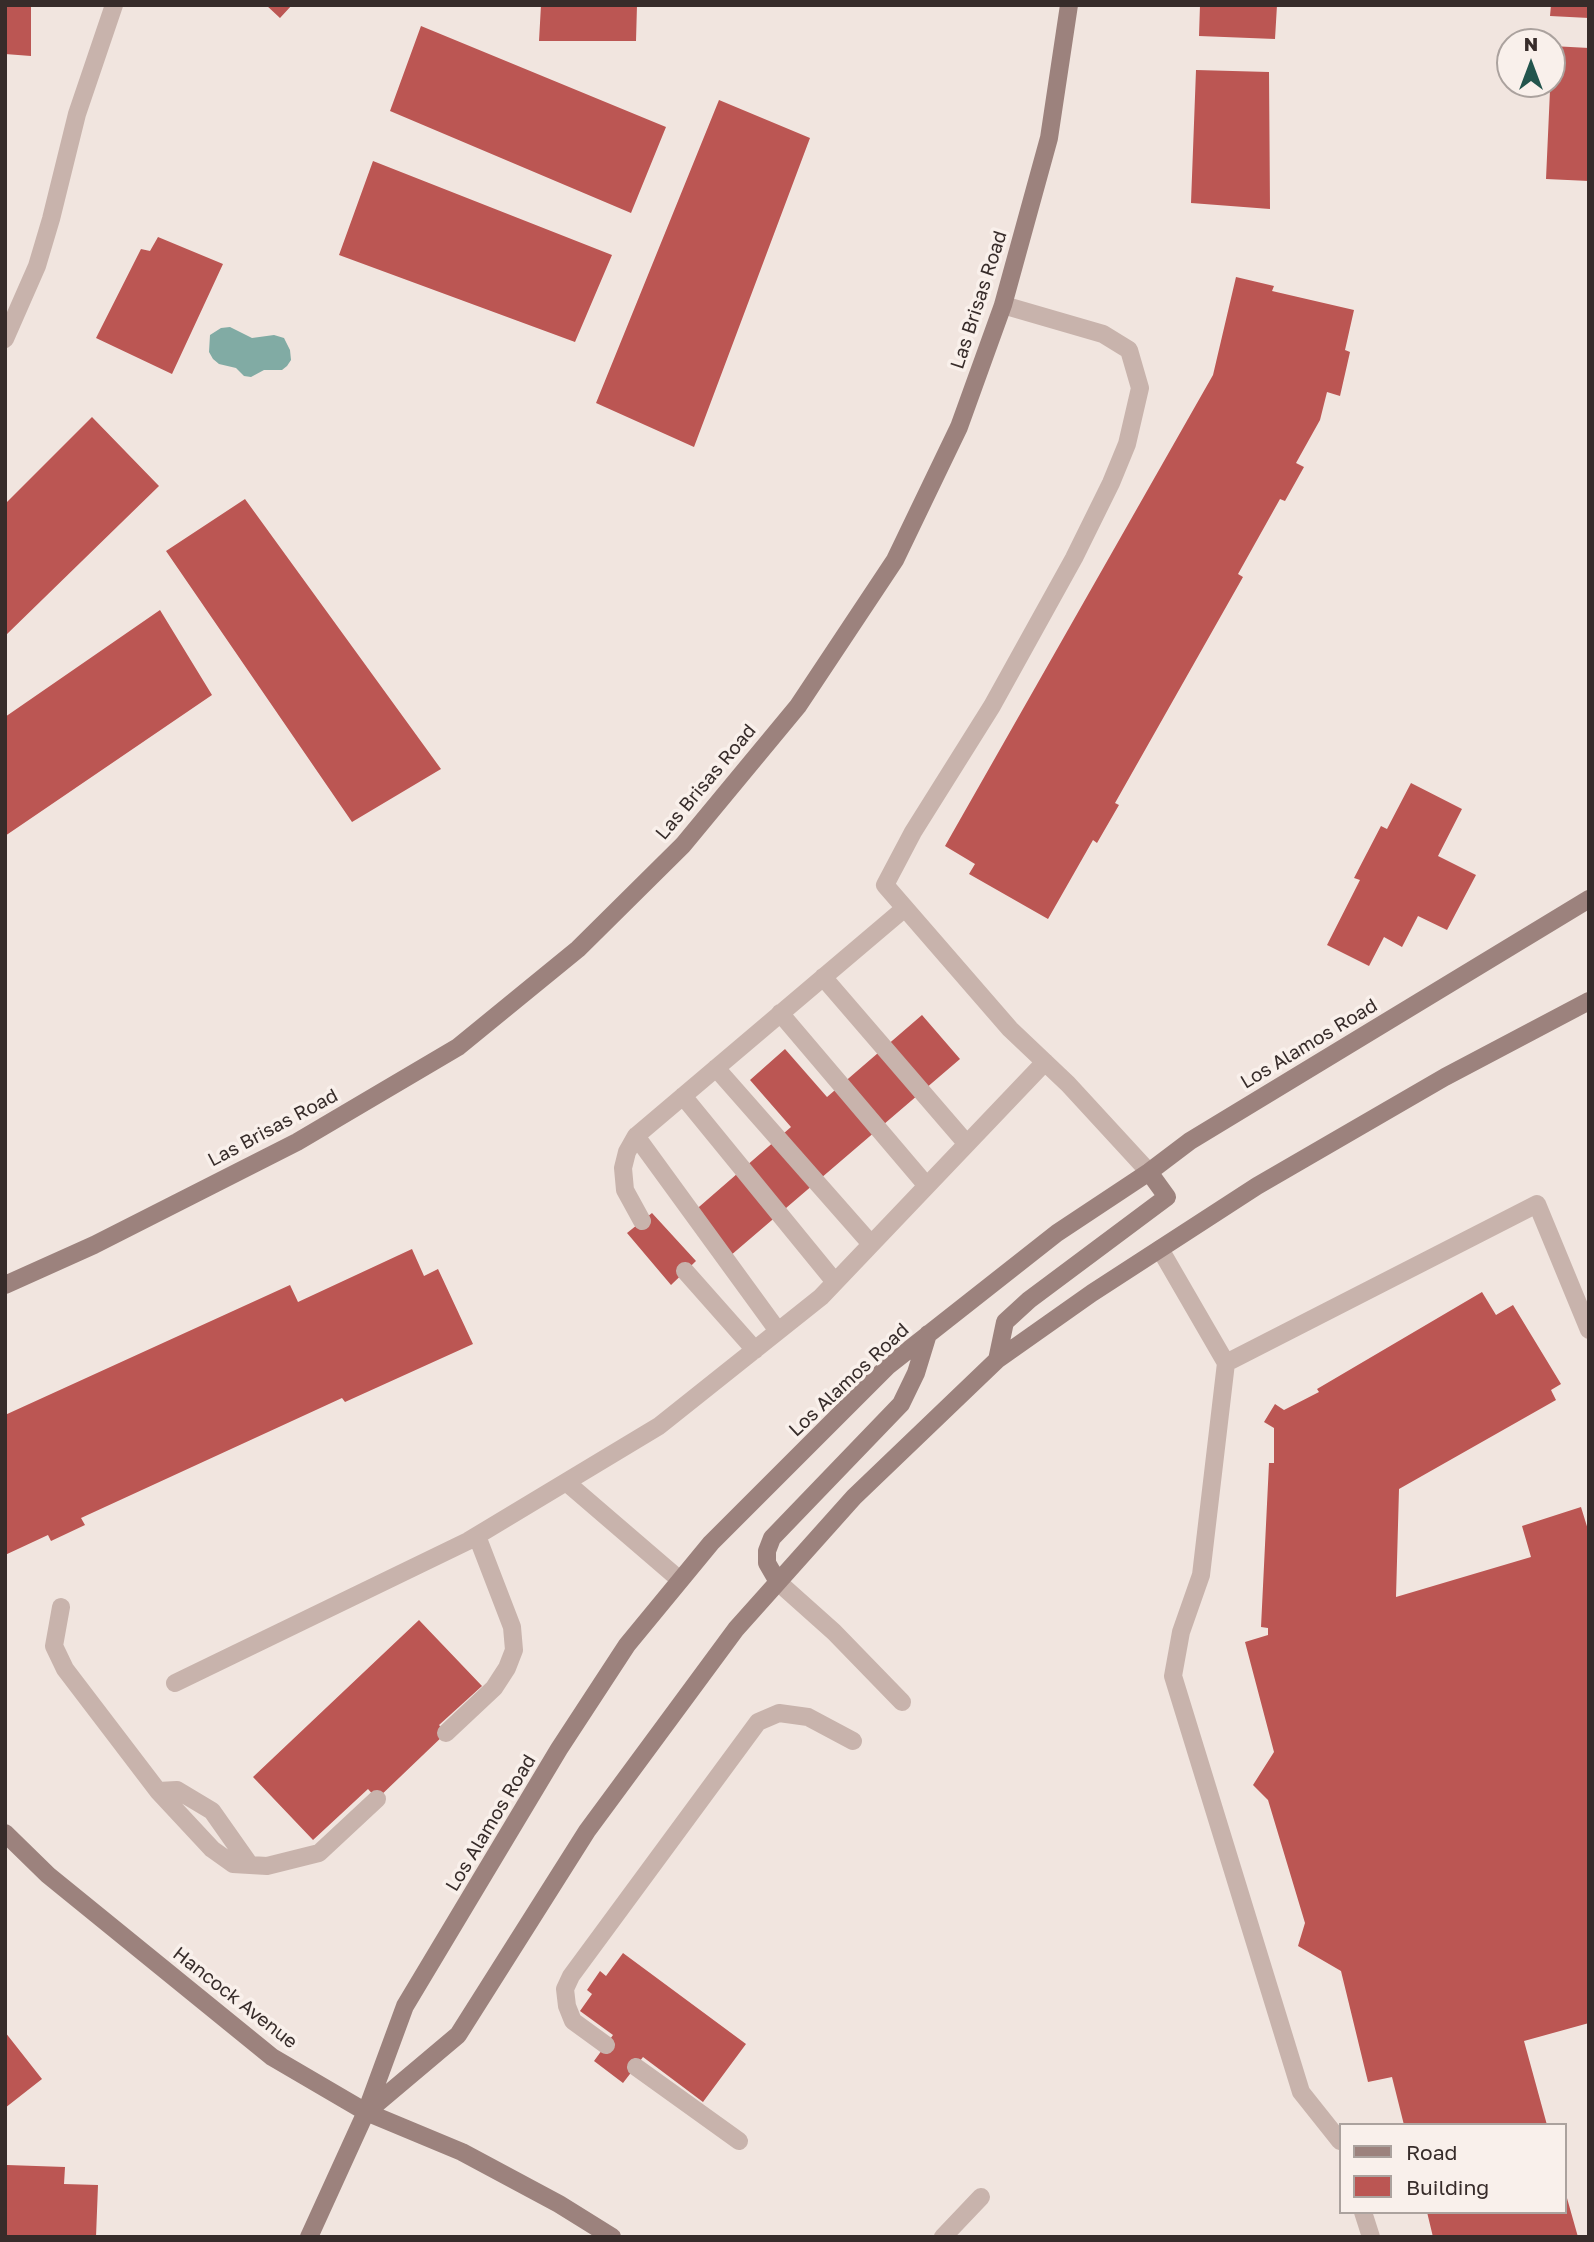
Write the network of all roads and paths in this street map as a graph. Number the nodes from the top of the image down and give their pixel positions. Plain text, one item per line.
1 (114, 5) edge
2 (1069, 5) edge
3 (1003, 305) junction
4 (5, 339) edge
5 (1589, 899) edge
6 (905, 908) junction
7 (823, 977) junction
8 (1589, 1001) edge
9 (780, 1013) junction
10 (1045, 1062) junction
11 (716, 1068) junction
12 (683, 1096) junction
13 (636, 1136) junction
14 (967, 1144) junction
15 (1149, 1172) junction
16 (927, 1185) junction
17 (642, 1221) dead end
18 (871, 1244) junction
19 (1160, 1249) junction
20 (685, 1271) dead end
21 (835, 1282) junction
22 (5, 1285) edge
23 (1589, 1330) edge
24 (778, 1331) junction
25 (929, 1335) junction
26 (755, 1350) junction
27 (997, 1360) junction
28 (1226, 1363) junction
29 (566, 1482) junction
30 (477, 1536) junction
31 (680, 1580) junction
32 (778, 1582) junction
33 (61, 1607) dead end
34 (175, 1683) dead end
35 (902, 1702) dead end
36 (446, 1733) dead end
37 (853, 1741) dead end
38 (158, 1791) junction
39 (377, 1799) dead end
40 (5, 1833) edge
41 (250, 1865) junction
42 (606, 2045) dead end
43 (636, 2067) dead end
44 (366, 2112) junction
45 (1338, 2138) edge
46 (739, 2141) dead end
47 (981, 2197) dead end
48 (1364, 2214) edge
49 (309, 2237) edge
50 (612, 2237) edge
51 (943, 2237) edge
52 (1371, 2237) edge

1 - 4 lane
2 - 3 main road, Las Brisas Road
3 - 6 lane
3 - 22 main road, Las Brisas Road
5 - 15 main road, Los Alamos Road
6 - 7 lane
6 - 10 lane
7 - 9 lane
7 - 14 lane
8 - 19 main road, Los Alamos Road
9 - 11 lane
9 - 16 lane
10 - 14 lane
10 - 15 lane
11 - 12 lane
11 - 18 lane
12 - 13 lane
12 - 21 lane
13 - 17 lane
13 - 24 lane
14 - 16 lane
15 - 25 main road, Los Alamos Road
15 - 27 main road
16 - 18 lane
18 - 21 lane
19 - 27 main road, Los Alamos Road
19 - 28 lane
20 - 26 lane
21 - 24 lane
23 - 28 lane
24 - 26 lane
25 - 31 main road, Los Alamos Road
25 - 32 main road
26 - 29 lane
27 - 32 main road, Los Alamos Road
28 - 45 lane
29 - 30 lane
29 - 31 lane
30 - 34 lane
30 - 36 lane
31 - 44 main road, Los Alamos Road
32 - 35 lane
32 - 44 main road, Los Alamos Road
33 - 38 lane
37 - 42 lane
38 - 41 lane
38 - 41 lane
39 - 41 lane
40 - 44 main road, Hancock Avenue
43 - 46 lane
44 - 49 main road, Los Alamos Road
44 - 50 main road, Hancock Avenue
47 - 51 lane
48 - 52 lane

